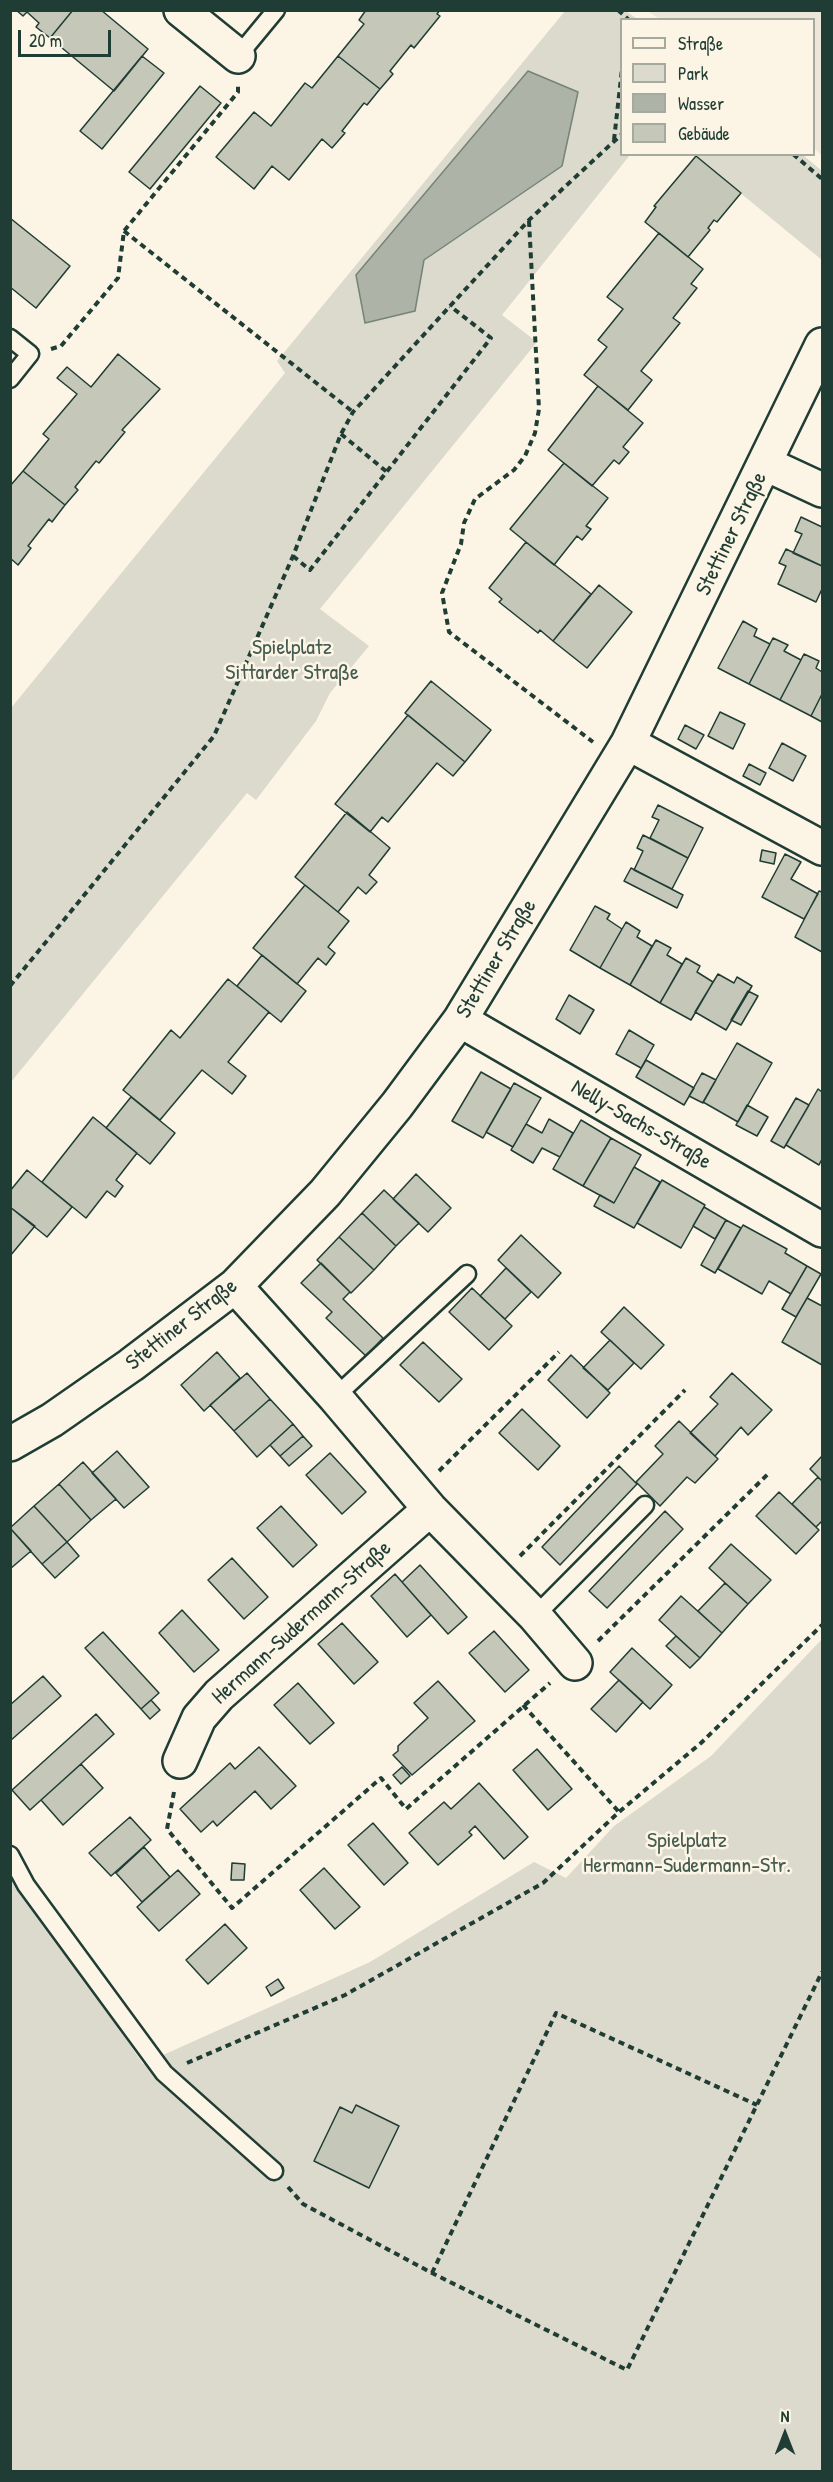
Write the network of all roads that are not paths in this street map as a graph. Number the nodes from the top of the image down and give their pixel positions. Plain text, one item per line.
1 (181, 10) edge
2 (276, 10) edge
3 (238, 56) joint
4 (10, 338) edge
5 (822, 345) edge
6 (10, 379) edge
7 (766, 464) junction
8 (822, 490) edge
9 (623, 752) junction
10 (822, 848) edge
11 (460, 1020) junction
12 (822, 1230) edge
13 (467, 1274) dead end
14 (235, 1286) junction
15 (335, 1396) junction
16 (10, 1444) edge
17 (424, 1500) junction
18 (645, 1505) dead end
19 (535, 1616) junction
20 (575, 1663) road end
21 (180, 1761) road end
22 (10, 1855) edge
23 (274, 2171) road end

1 - 3 street
2 - 3 lane
4 - 6 lane
5 - 7 street, Stettiner Straße
7 - 8 street
7 - 9 street, Stettiner Straße
9 - 10 street
9 - 11 street, Stettiner Straße
11 - 12 street, Nelly-Sachs-Straße
11 - 14 street, Stettiner Straße
13 - 15 lane
14 - 15 street
14 - 16 street, Stettiner Straße
15 - 17 street
17 - 19 street
17 - 21 street, Hermann-Sudermann-Straße
18 - 19 lane
19 - 20 street
22 - 23 lane

